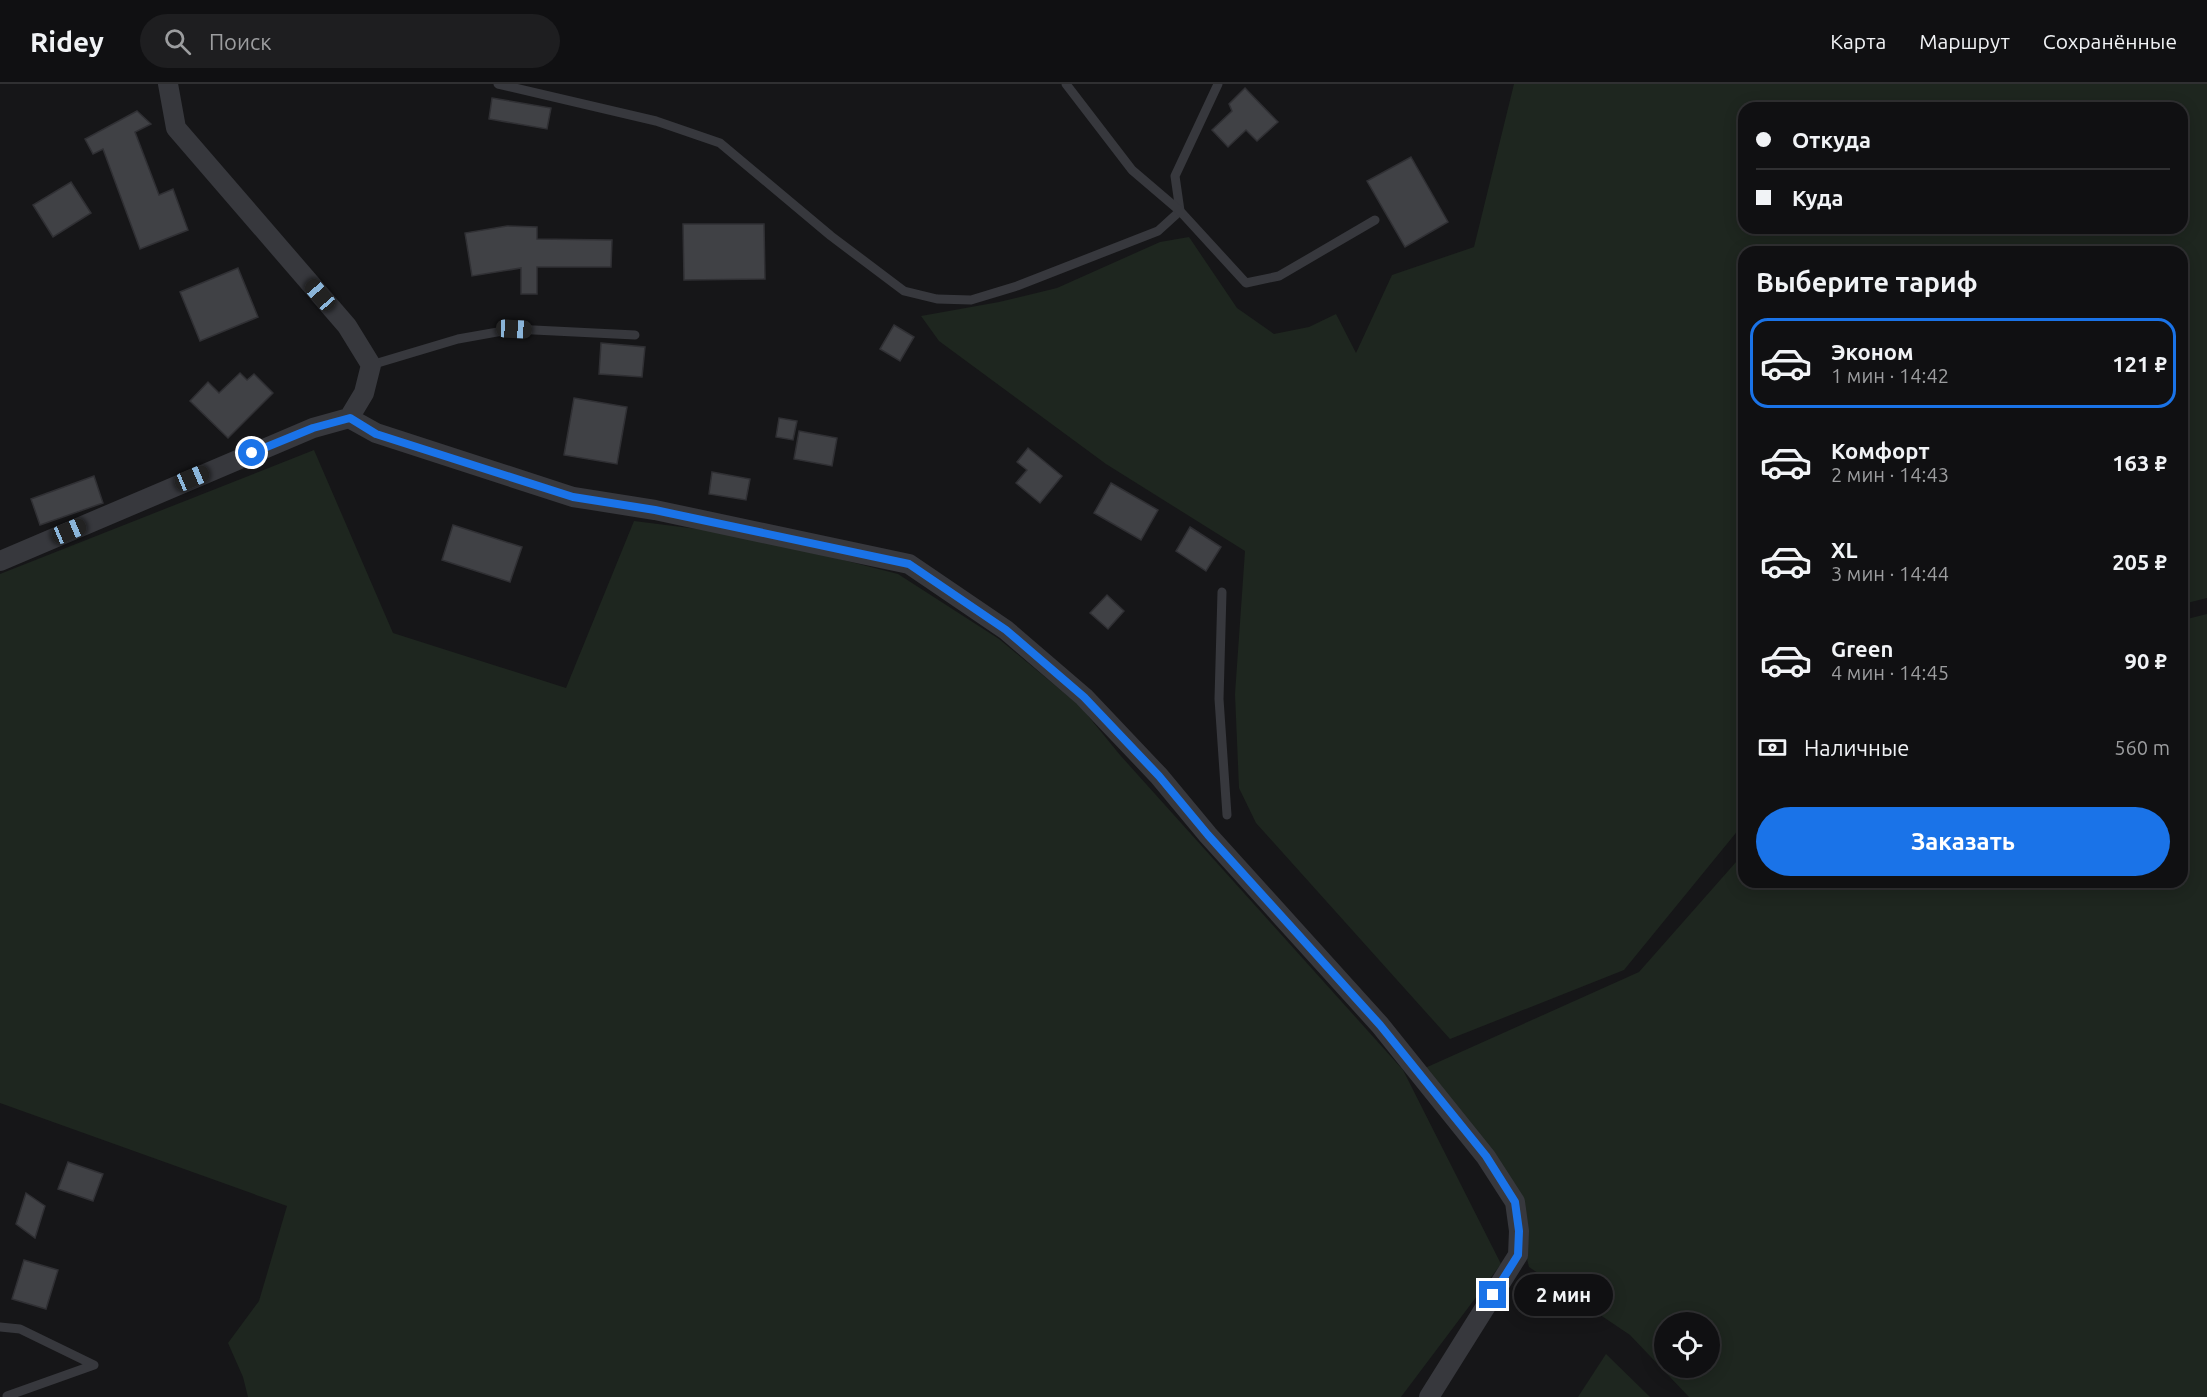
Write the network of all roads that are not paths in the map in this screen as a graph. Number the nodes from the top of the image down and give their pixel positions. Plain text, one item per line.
1 (168, 84) edge
2 (498, 84) edge
3 (1066, 84) edge
4 (1218, 84) edge
5 (1180, 211) junction
6 (1375, 220) dead end
7 (635, 335) dead end
8 (371, 365) junction
9 (350, 418) junction
10 (0, 561) edge
11 (1222, 592) dead end
12 (1227, 815) dead end
13 (0, 1327) edge
14 (7, 1396) edge
15 (1429, 1397) edge

1 - 8 street
2 - 5 lane
3 - 5 lane
4 - 5 lane
5 - 6 lane
7 - 8 lane
8 - 9 street
9 - 10 street
9 - 15 street
11 - 12 lane
13 - 14 lane

